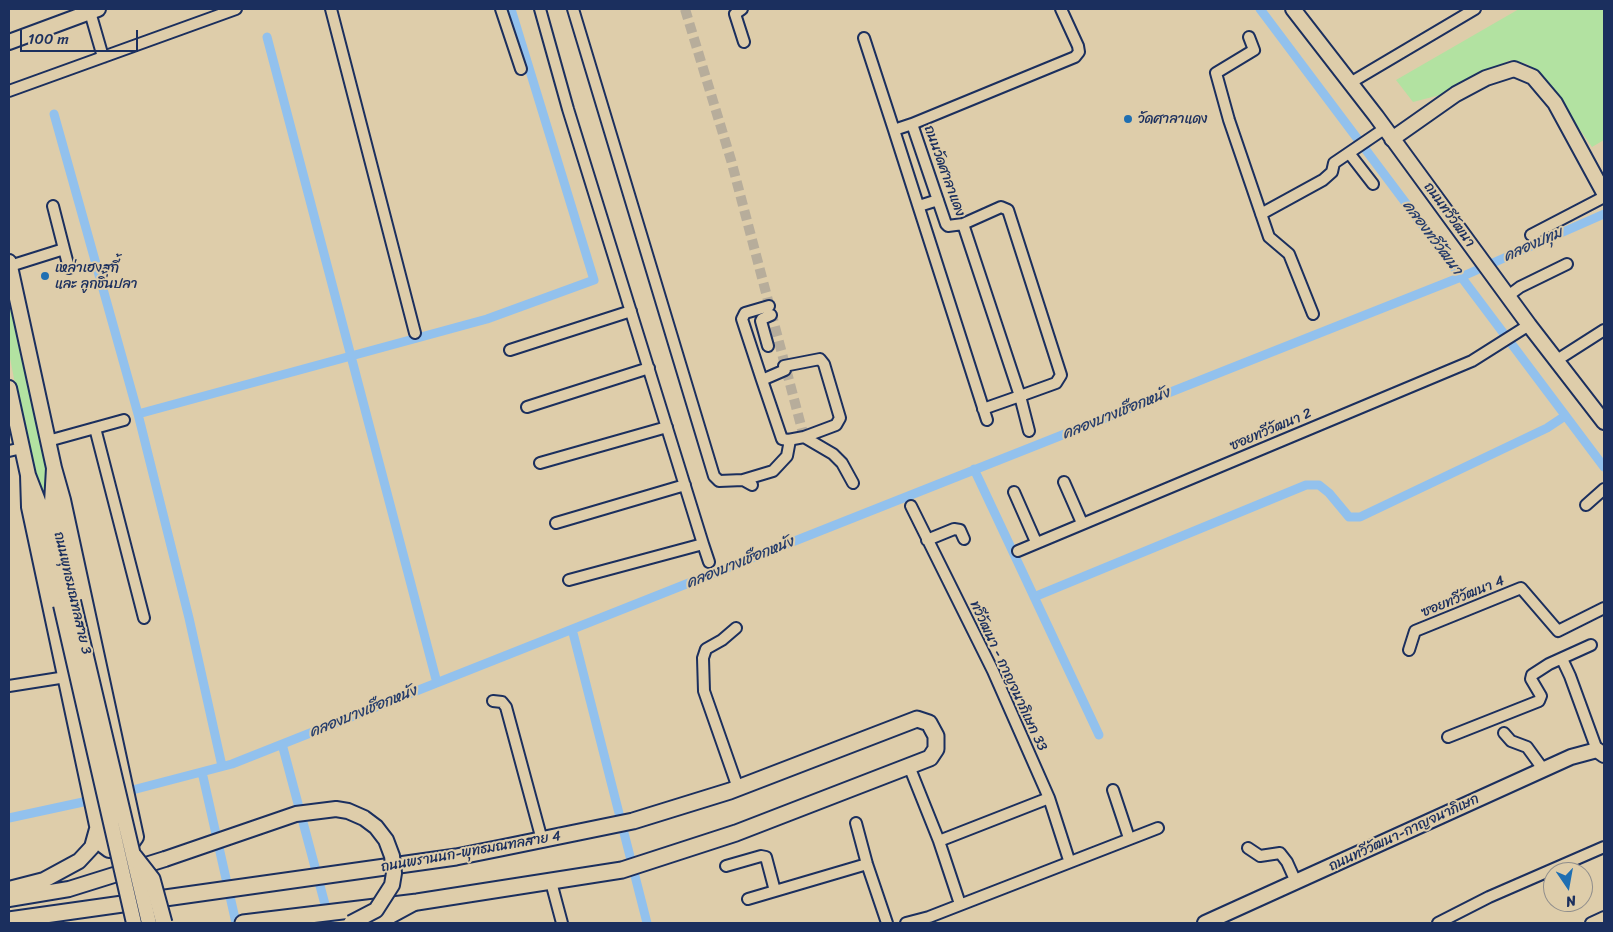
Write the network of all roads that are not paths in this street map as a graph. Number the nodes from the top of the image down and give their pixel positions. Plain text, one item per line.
1 (236, 9) edge
2 (331, 9) edge
3 (501, 9) edge
4 (540, 9) edge
5 (573, 9) edge
6 (742, 9) edge
7 (1061, 9) edge
8 (1293, 9) edge
9 (1475, 9) edge
10 (94, 10) edge
11 (1249, 37) dead end
12 (864, 38) dead end
13 (9, 42) edge
14 (744, 42) dead end
15 (103, 57) junction
16 (521, 69) dead end
17 (1350, 83) junction
18 (9, 91) edge
19 (912, 124) junction
20 (894, 130) junction
21 (1383, 134) junction
22 (1349, 153) junction
23 (1373, 184) dead end
24 (1604, 193) edge
25 (1604, 198) edge
26 (938, 200) junction
27 (53, 206) dead end
28 (919, 206) junction
29 (1261, 214) junction
30 (963, 224) junction
31 (1531, 235) dead end
32 (64, 249) junction
33 (9, 264) edge
34 (1567, 264) dead end
35 (69, 268) dead end
36 (1508, 296) junction
37 (631, 311) junction
38 (1313, 314) dead end
39 (1523, 328) junction
40 (1604, 330) edge
41 (415, 333) dead end
42 (768, 346) dead end
43 (510, 350) dead end
44 (1556, 360) junction
45 (649, 368) junction
46 (762, 380) junction
47 (9, 388) edge
48 (1020, 396) junction
49 (526, 407) dead end
50 (984, 409) junction
51 (124, 420) dead end
52 (988, 420) dead end
53 (1604, 422) edge
54 (667, 427) junction
55 (95, 428) junction
56 (1030, 431) dead end
57 (804, 436) junction
58 (790, 440) junction
59 (48, 441) junction
60 (15, 450) edge
61 (540, 463) dead end
62 (54, 468) junction
63 (28, 475) junction
64 (1064, 482) dead end
65 (853, 483) dead end
66 (685, 485) junction
67 (1602, 491) edge
68 (1014, 492) dead end
69 (1586, 505) dead end
70 (911, 506) dead end
71 (556, 523) dead end
72 (1082, 523) junction
73 (964, 539) dead end
74 (927, 540) junction
75 (1036, 542) junction
76 (703, 544) junction
77 (1018, 551) dead end
78 (709, 562) dead end
79 (569, 580) dead end
80 (67, 603) junction
81 (1604, 608) edge
82 (144, 618) dead end
83 (736, 628) dead end
84 (1591, 645) dead end
85 (1409, 650) dead end
86 (1562, 659) junction
87 (66, 677) junction
88 (9, 686) edge
89 (493, 701) dead end
90 (1504, 733) dead end
91 (1448, 737) dead end
92 (1601, 752) edge
93 (909, 766) junction
94 (1543, 769) junction
95 (738, 788) junction
96 (1113, 790) dead end
97 (1049, 798) junction
98 (96, 822) junction
99 (856, 823) dead end
100 (1158, 828) dead end
101 (1129, 838) junction
102 (542, 840) junction
103 (939, 841) junction
104 (1604, 847) edge
105 (1248, 848) dead end
106 (134, 856) junction
107 (1070, 860) junction
108 (867, 864) junction
109 (726, 866) dead end
110 (551, 882) junction
111 (1296, 882) junction
112 (9, 889) edge
113 (775, 891) junction
114 (9, 899) edge
115 (748, 899) dead end
116 (417, 902) junction
117 (960, 904) junction
118 (348, 917) edge
119 (1604, 917) edge
120 (9, 920) edge
121 (930, 920) edge
122 (134, 923) edge
123 (150, 923) edge
124 (164, 923) edge
125 (248, 923) edge
126 (377, 923) edge
127 (562, 923) edge
128 (888, 923) edge
129 (906, 923) edge
130 (1205, 923) edge
131 (1438, 923) edge
132 (1591, 923) edge

1 - 15 street
2 - 41 street
3 - 16 street
4 - 37 street
5 - 58 street
6 - 14 street
7 - 19 street, ถนนวัดศาลาแดง
8 - 17 main road, ถนนทวีวัฒนา
9 - 17 street
10 - 13 main road
10 - 15 street
11 - 29 street
12 - 20 street
15 - 18 street
17 - 21 main road, ถนนทวีวัฒนา
19 - 20 street
19 - 26 street, ถนนวัดศาลาแดง
20 - 28 street
21 - 22 street
21 - 24 main road
21 - 36 main road, ถนนทวีวัฒนา
22 - 23 street
22 - 29 street
25 - 31 street
26 - 28 street
26 - 30 street, ถนนวัดศาลาแดง
27 - 32 street
28 - 50 street
29 - 38 street
30 - 48 street
30 - 48 street, ถนนวัดศาลาแดง
32 - 33 street
32 - 35 street
33 - 59 main road, ถนนพุทธมณฑลสาย 3
34 - 36 street
36 - 39 main road, ถนนทวีวัฒนา
37 - 43 street
37 - 45 street
39 - 44 main road, ถนนทวีวัฒนา
39 - 72 street, ซอยทวีวัฒนา 2
40 - 44 street
42 - 46 street
44 - 53 main road, ถนนทวีวัฒนา
45 - 49 street
45 - 54 street
46 - 57 street
46 - 58 street
47 - 60 main road, ถนนพุทธมณฑลสาย 3
48 - 50 street, ถนนวัดศาลาแดง
48 - 56 street
50 - 52 street
51 - 55 street
54 - 61 street
54 - 66 street
55 - 59 street
55 - 82 street
57 - 58 street
57 - 65 street
59 - 62 main road, ถนนพุทธมณฑลสาย 3
60 - 63 main road, ถนนพุทธมณฑลสาย 3
62 - 80 main road, ถนนพุทธมณฑลสาย 3
62 - 98 main road
63 - 80 main road, ถนนพุทธมณฑลสาย 3
63 - 87 main road
64 - 72 street
66 - 71 street
66 - 76 street
67 - 69 street
68 - 75 street
70 - 74 street, ทวีวัฒนา - กาญจนาภิเษก 33
72 - 75 street, ซอยทวีวัฒนา 2
73 - 74 street
74 - 97 street, ทวีวัฒนา - กาญจนาภิเษก 33
75 - 77 street, ซอยทวีวัฒนา 2
76 - 78 street
76 - 79 street
80 - 106 main road, ถนนพุทธมณฑลสาย 3, bridge
80 - 122 main road, ถนนพุทธมณฑลสาย 3, bridge
81 - 85 street, ซอยทวีวัฒนา 4
83 - 95 street
84 - 86 street
86 - 91 street
86 - 92 street
87 - 88 street
87 - 98 main road
89 - 102 street
90 - 94 street
92 - 94 main road, ถนนทวีวัฒนา-กาญจนาภิเษก
93 - 95 main road, ถนนพรานนก-พุทธมณฑลสาย 4
93 - 103 street
93 - 110 main road
94 - 111 main road, ถนนทวีวัฒนา-กาญจนาภิเษก
95 - 102 main road, ถนนพรานนก-พุทธมณฑลสาย 4
96 - 101 street
97 - 103 street
97 - 107 street, ทวีวัฒนา - กาญจนาภิเษก 33
98 - 112 main road
99 - 108 street
100 - 101 street
101 - 107 street
102 - 120 main road, ถนนพรานนก-พุทธมณฑลสาย 4
103 - 117 street
104 - 131 street
105 - 111 street
106 - 123 main road, ถนนพุทธมณฑลสาย 3, bridge
106 - 124 main road, bridge
107 - 117 street
108 - 113 street
108 - 128 street
109 - 113 street
110 - 116 main road
110 - 127 street
111 - 130 main road, ถนนทวีวัฒนา-กาญจนาภิเษก
113 - 115 street
114 - 118 main road, bridge
116 - 118 main road
116 - 126 main road
117 - 121 street
118 - 125 main road
119 - 132 street
121 - 129 street

